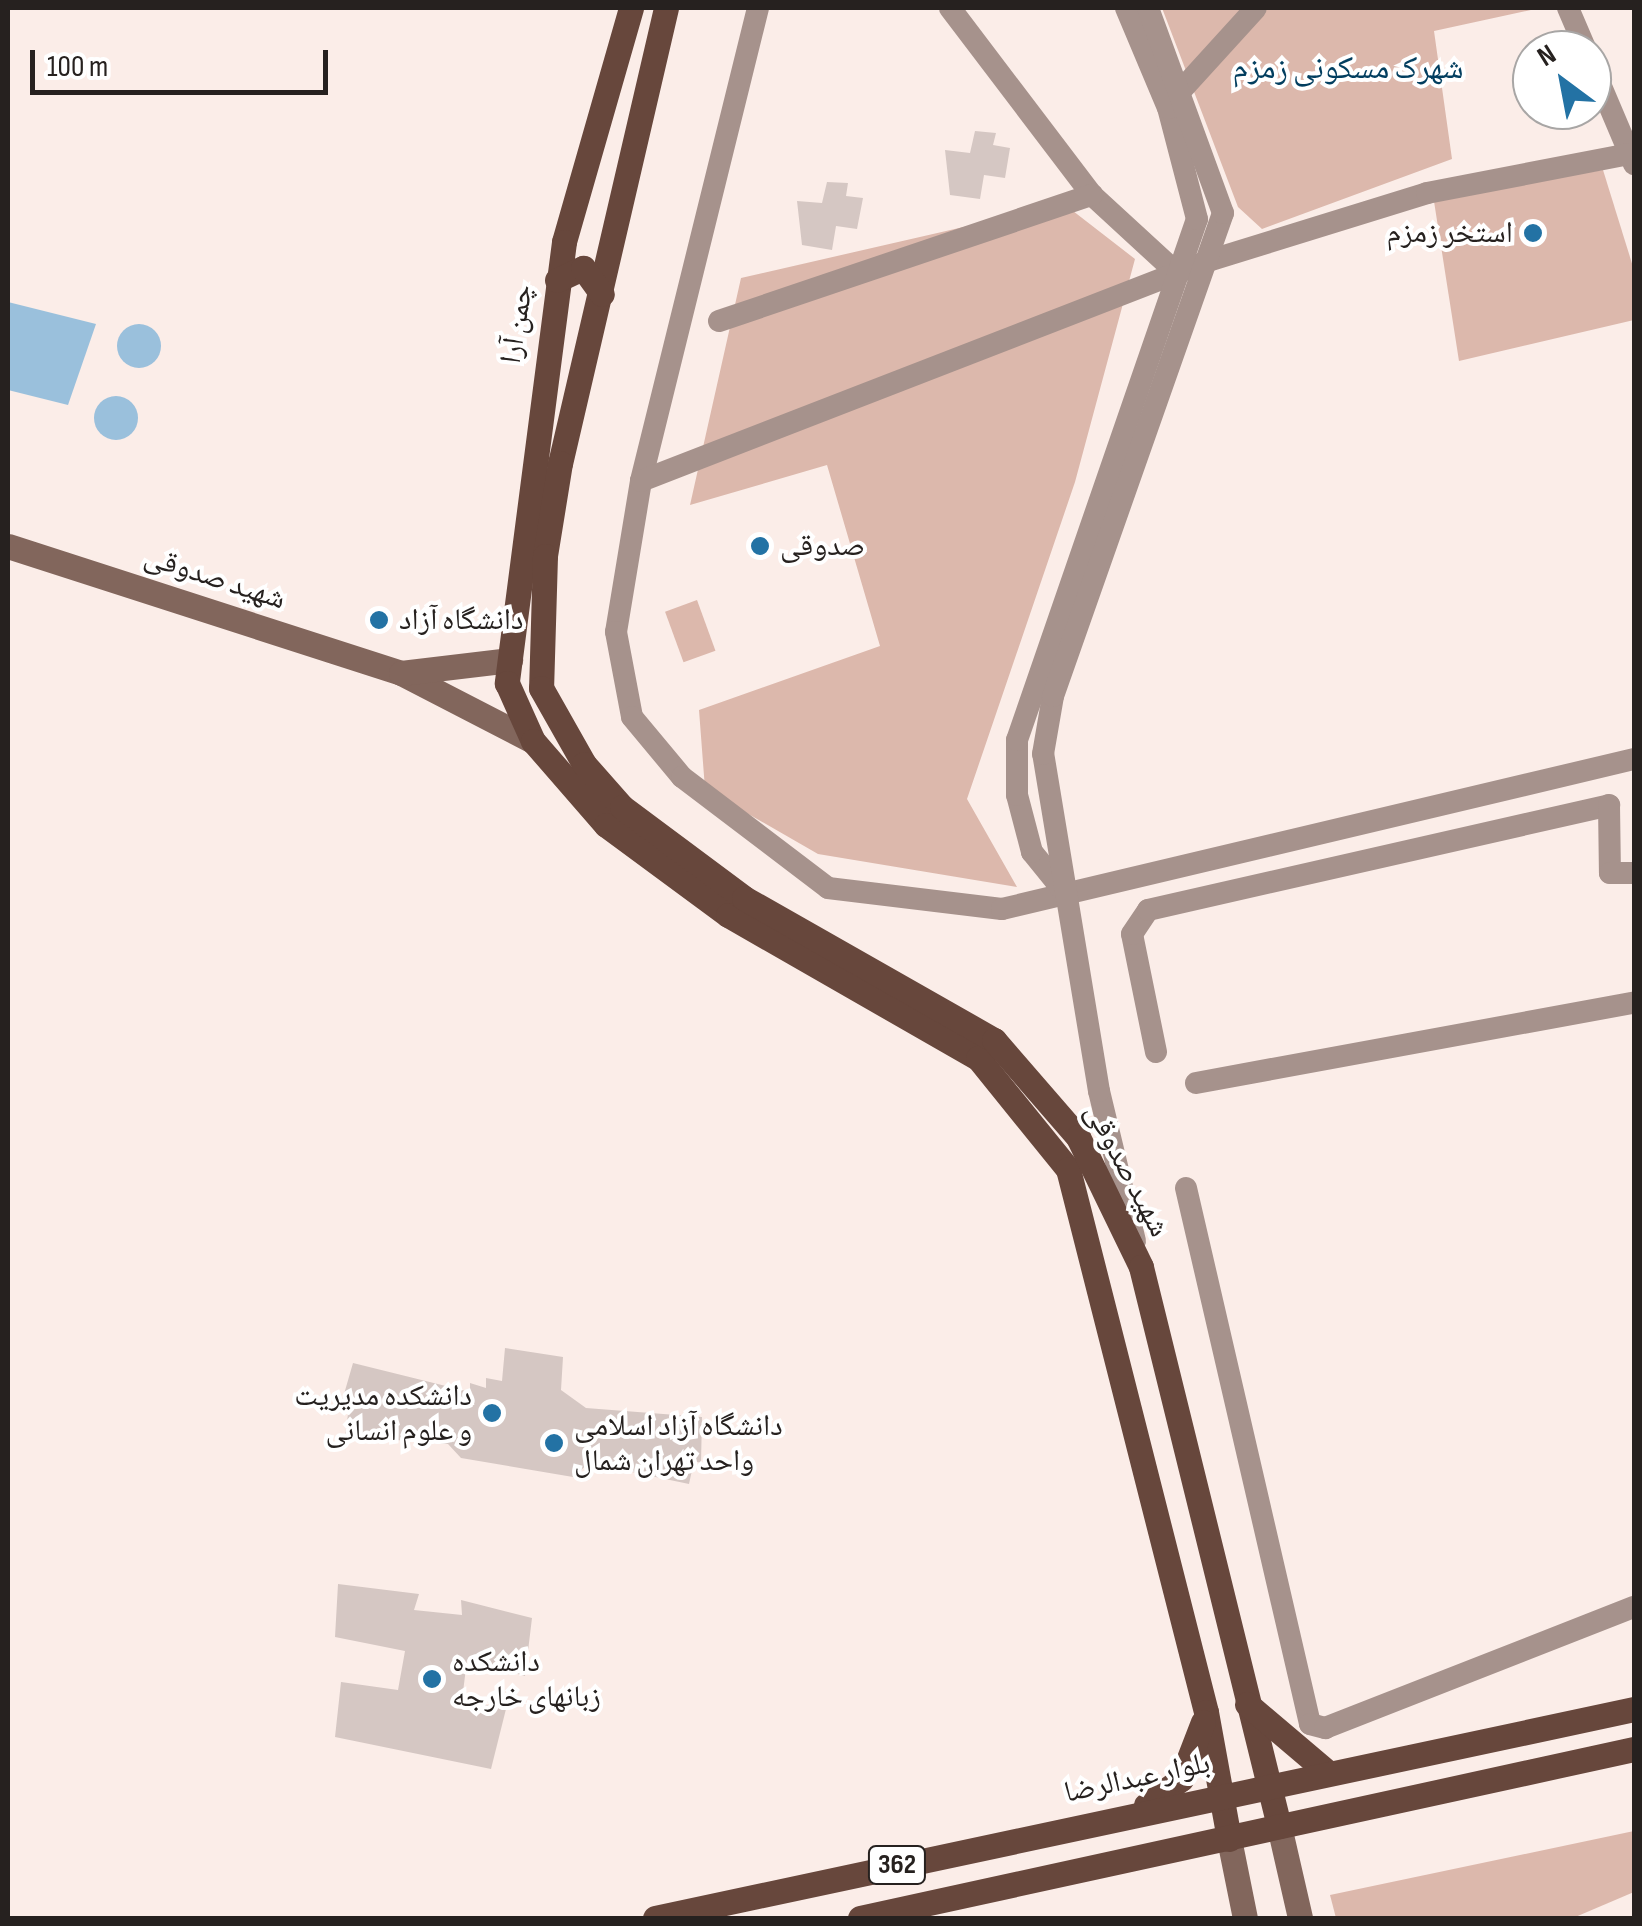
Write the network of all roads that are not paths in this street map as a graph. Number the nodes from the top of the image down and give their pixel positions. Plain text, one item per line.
1 (631, 8) edge
2 (666, 8) edge
3 (758, 8) edge
4 (950, 8) edge
5 (1126, 8) edge
6 (1148, 8) edge
7 (1256, 8) edge
8 (1181, 87) junction
9 (1168, 108) junction
10 (1612, 112) edge
11 (1632, 159) edge
12 (579, 187) junction
13 (1092, 195) junction
14 (623, 196) junction
15 (1208, 261) junction
16 (1178, 274) junction
17 (557, 280) junction
18 (602, 294) junction
19 (719, 321) dead end
20 (640, 481) junction
21 (8, 546) edge
22 (510, 660) junction
23 (402, 673) junction
24 (533, 740) junction
25 (1634, 759) edge
26 (1634, 873) edge
27 (1068, 896) junction
28 (1634, 1004) edge
29 (1156, 1052) dead end
30 (1196, 1082) dead end
31 (1110, 1132) junction
32 (1078, 1137) junction
33 (1186, 1188) dead end
34 (1141, 1267) junction
35 (1634, 1607) edge
36 (1242, 1698) junction
37 (1634, 1709) edge
38 (1206, 1712) junction
39 (1634, 1749) edge
40 (1326, 1771) junction
41 (1265, 1784) junction
42 (1222, 1793) junction
43 (1138, 1811) junction
44 (1279, 1826) junction
45 (1228, 1839) junction
46 (654, 1918) edge
47 (860, 1918) edge
48 (1245, 1918) edge
49 (1300, 1918) edge

1 - 12 main road, چمن آرا
2 - 14 main road
3 - 20 street
4 - 13 street
5 - 9 street
6 - 8 street
7 - 8 street
8 - 9 street
8 - 15 street
9 - 16 street
10 - 11 street
11 - 15 street
12 - 14 main road
12 - 17 main road, چمن آرا
13 - 16 street
13 - 19 street
14 - 18 main road
15 - 16 street
15 - 27 street
16 - 20 street
16 - 27 street
17 - 18 main road
17 - 22 main road, چمن آرا
18 - 32 main road, شهید صدوقی
20 - 27 street
21 - 23 main road, شهید صدوقی
22 - 23 main road
22 - 24 main road, شهید صدوقی
23 - 24 main road, شهید صدوقی
24 - 38 main road, شهید صدوقی
25 - 27 street
26 - 29 street
27 - 31 street
28 - 30 street
31 - 32 street
31 - 34 street
32 - 34 main road, شهید صدوقی
33 - 35 street
34 - 36 main road, شهید صدوقی
36 - 40 main road
36 - 41 main road, شهید صدوقی
37 - 40 main road, بلوار عبدالرضا / 362
38 - 42 main road, شهید صدوقی
38 - 43 main road
39 - 44 main road, 362
40 - 41 main road, بلوار عبدالرضا / 362
41 - 42 main road, بلوار عبدالرضا / 362
41 - 44 main road, شهید صدوقی
42 - 43 main road, بلوار عبدالرضا / 362
42 - 45 main road, شهید صدوقی
43 - 46 main road, بلوار عبدالرضا / 362
44 - 45 main road, 362
44 - 49 main road
45 - 47 main road, 362
45 - 48 main road

